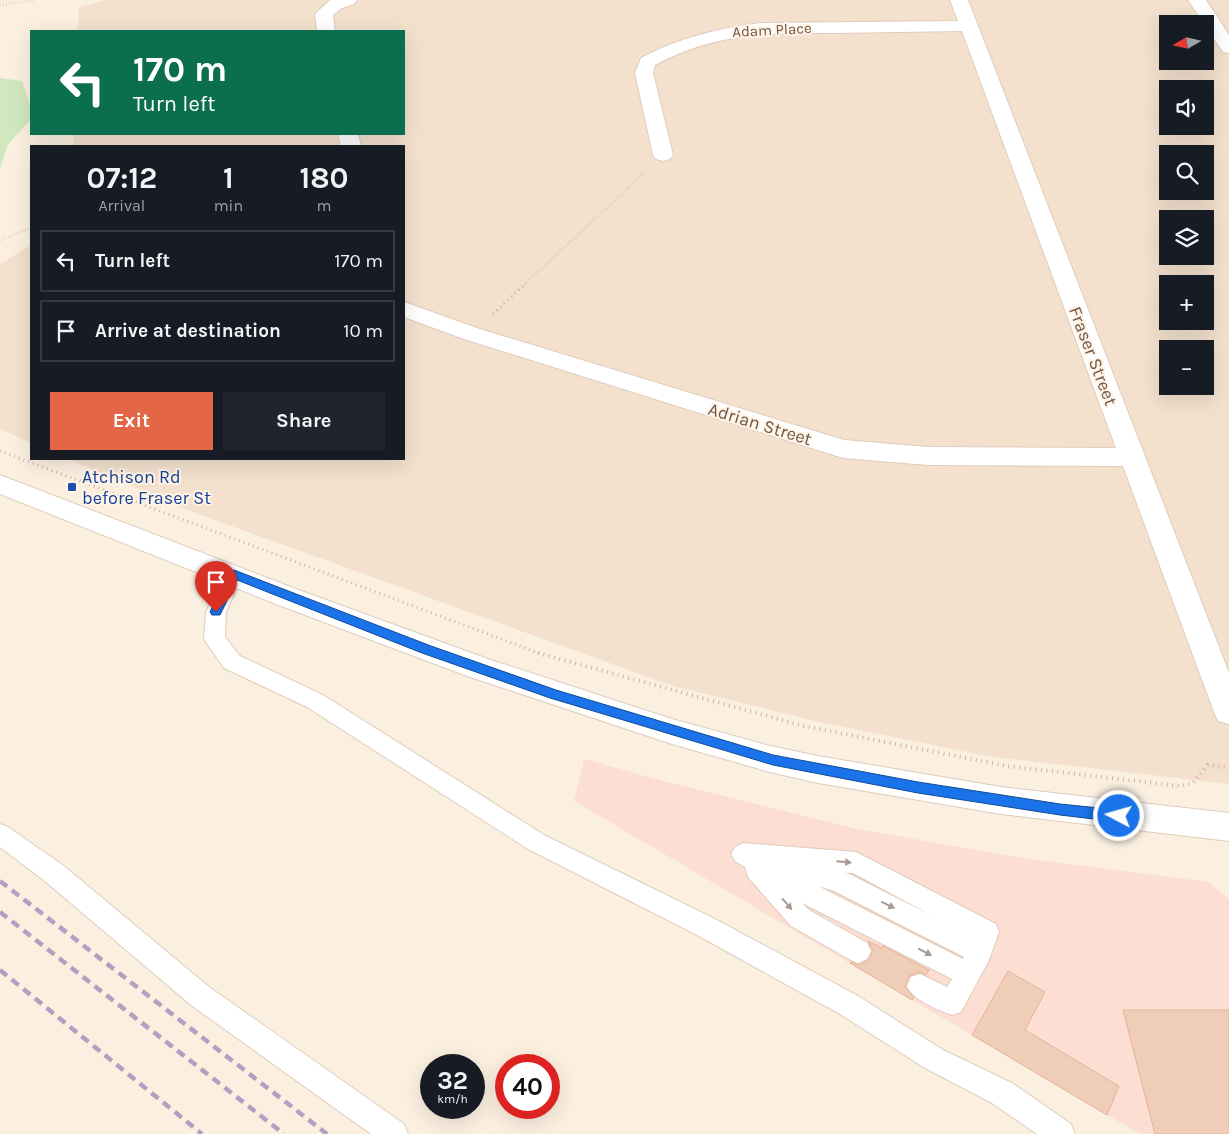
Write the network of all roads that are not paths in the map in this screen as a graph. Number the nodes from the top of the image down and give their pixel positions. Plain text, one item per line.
1 (348, 0) edge
2 (959, 0) edge
3 (1197, 0) edge
4 (969, 26) junction
5 (326, 30) edge
6 (1229, 48) edge
7 (663, 155) road end
8 (405, 309) edge
9 (1131, 457) junction
10 (0, 484) edge
11 (234, 574) junction
12 (1229, 712) edge
13 (1229, 827) edge
14 (0, 834) edge
15 (743, 854) junction
16 (858, 951) dead end
17 (968, 974) junction
18 (920, 986) dead end
19 (394, 1134) edge
20 (1061, 1134) edge

1 - 5 street
2 - 4 street, Fraser Street
3 - 6 street
4 - 7 street, Adam Place
4 - 9 street, Fraser Street
8 - 9 street, Adrian Street
9 - 12 street, Fraser Street
10 - 11 street
11 - 13 street
11 - 20 lane
14 - 19 lane
15 -> 16 lane
15 -> 17 lane
15 -> 17 lane
17 - 18 lane

